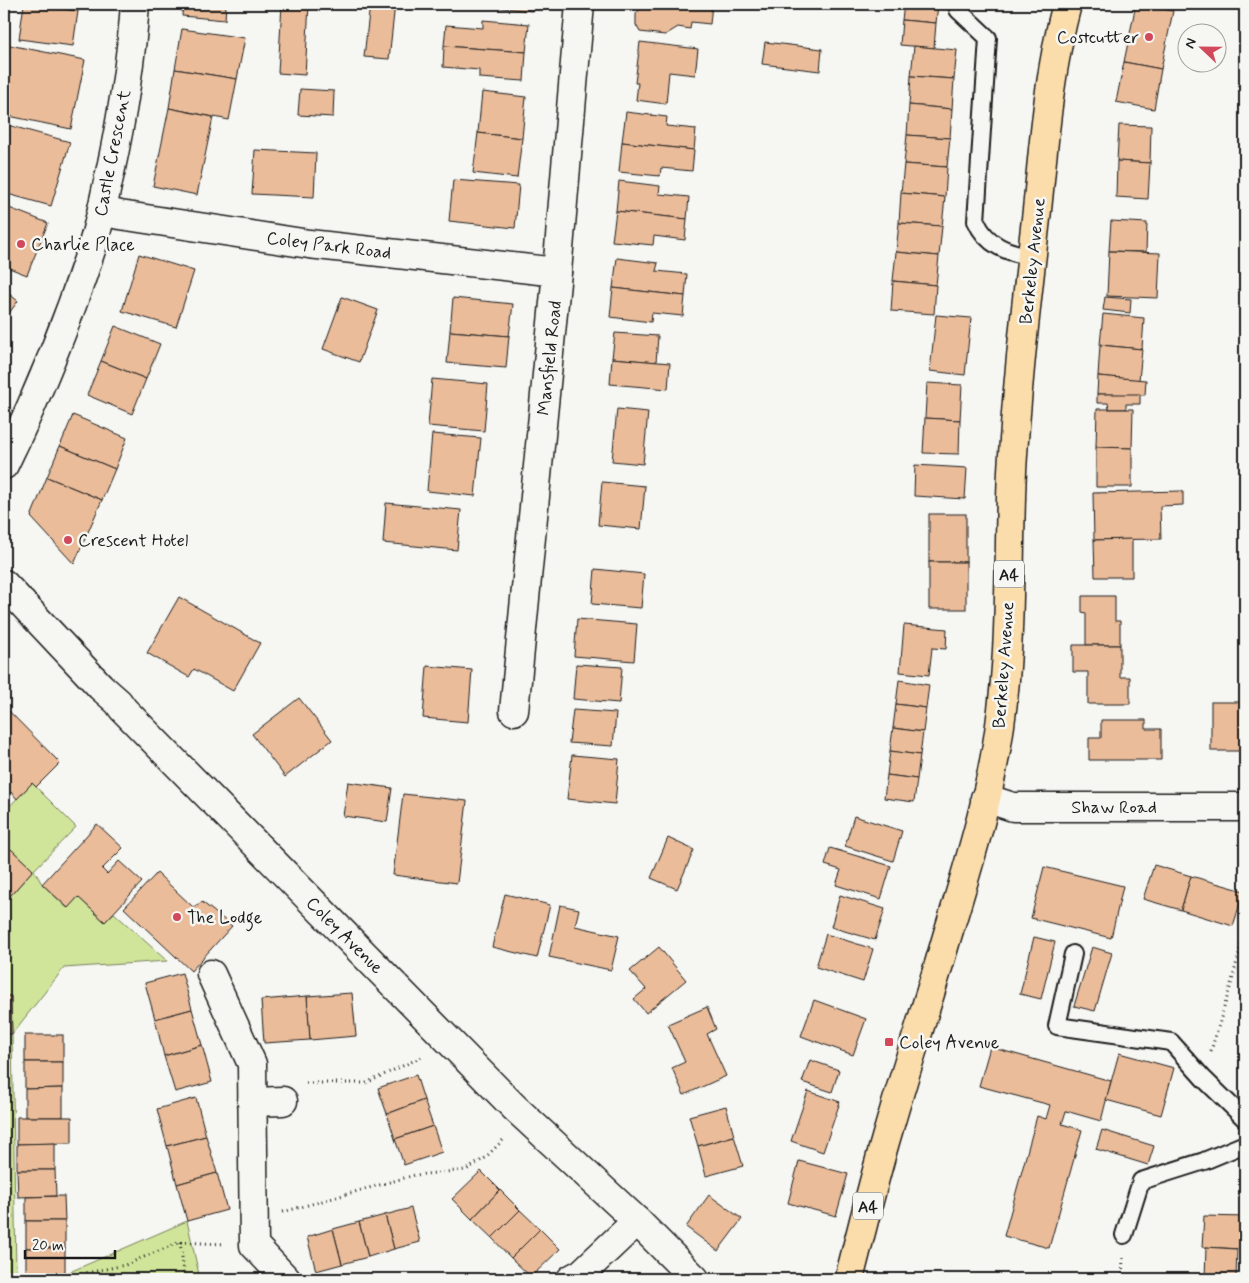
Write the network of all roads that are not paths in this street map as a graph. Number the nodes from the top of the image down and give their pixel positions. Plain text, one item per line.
1 (134, 4) edge
2 (580, 4) edge
3 (1067, 4) edge
4 (958, 10) dead end
5 (102, 211) junction
6 (1032, 257) junction
7 (557, 272) junction
8 (4, 465) edge
9 (4, 584) edge
10 (514, 711) dead end
11 (985, 798) junction
12 (1245, 807) edge
13 (1073, 954) dead end
14 (212, 974) dead end
15 (283, 1101) road end
16 (252, 1102) junction
17 (1245, 1120) edge
18 (1245, 1144) edge
19 (637, 1221) junction
20 (1124, 1235) dead end
21 (286, 1279) edge
22 (571, 1279) edge
23 (695, 1279) edge
24 (849, 1279) edge

1 - 5 street, Castle Crescent
2 - 7 street, Mansfield Road
3 - 6 main road, Berkeley Avenue / A4
4 - 6 lane
5 - 7 street, Coley Park Road
5 - 8 street, Castle Crescent
6 - 11 main road, Berkeley Avenue / A4
7 - 10 street, Mansfield Road
9 - 19 street, Coley Avenue
11 - 12 street, Shaw Road
11 - 24 main road, Berkeley Avenue / A4
13 - 17 lane
14 - 16 street
15 - 16 street
16 - 21 street
18 - 20 lane
19 - 22 street
19 - 23 street, Coley Avenue

